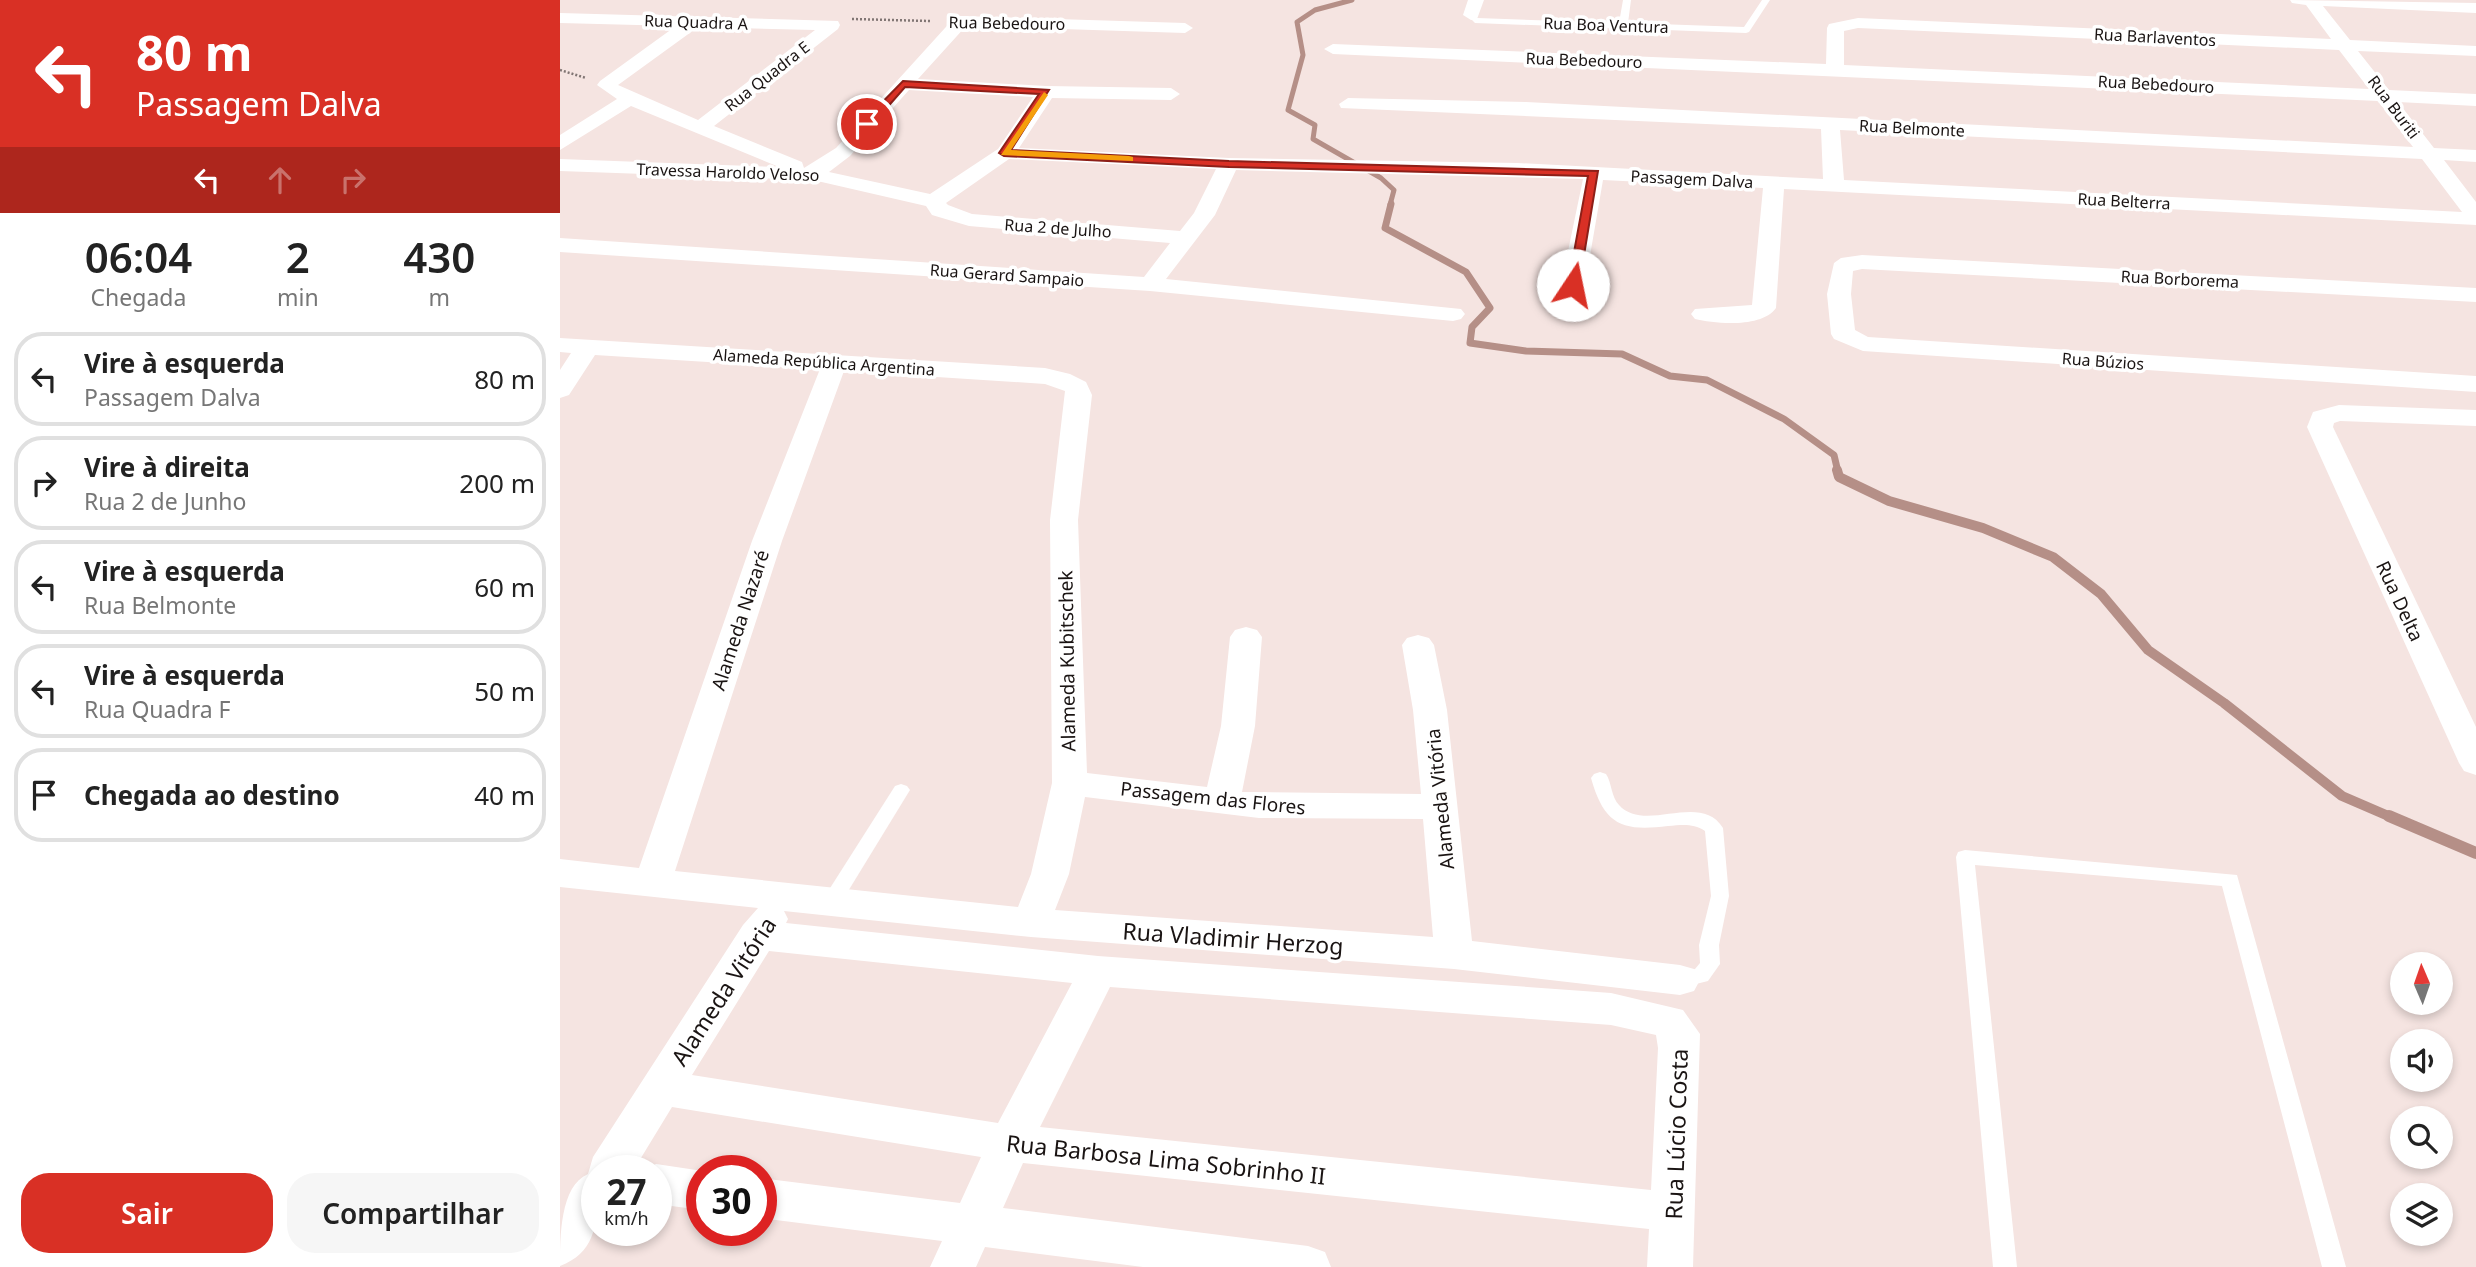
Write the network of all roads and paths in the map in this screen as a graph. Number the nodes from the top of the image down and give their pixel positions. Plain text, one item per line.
1 (1487, 0) edge
2 (1627, 0) edge
3 (1766, 0) edge
4 (2293, 0) edge
5 (2310, 0) edge
6 (1472, 4) edge
7 (2476, 8) edge
8 (560, 18) edge
9 (961, 21) junction
10 (693, 22) junction
11 (832, 25) junction
12 (1623, 26) junction
13 (1185, 27) dead end
14 (2346, 46) junction
15 (1333, 50) dead end
16 (2476, 51) edge
17 (1835, 70) junction
18 (903, 84) junction
19 (1046, 92) junction
20 (1171, 94) dead end
21 (2386, 96) junction
22 (630, 99) junction
23 (2476, 100) edge
24 (1349, 104) dead end
25 (1830, 124) junction
26 (702, 126) junction
27 (560, 144) edge
28 (1004, 153) junction
29 (2429, 153) junction
30 (2476, 156) edge
31 (1229, 164) junction
32 (560, 165) edge
33 (814, 173) junction
34 (1594, 173) junction
35 (1774, 183) junction
36 (1834, 186) junction
37 (934, 201) junction
38 (2476, 218) edge
39 (1188, 238) junction
40 (560, 245) edge
41 (1883, 263) joint
42 (1150, 284) junction
43 (1573, 285) dead end
44 (2476, 295) edge
45 (1453, 314) dead end
46 (1703, 314) dead end
47 (560, 345) edge
48 (587, 347) junction
49 (835, 362) junction
50 (2476, 384) edge
51 (560, 390) edge
52 (1079, 395) joint
53 (2476, 418) edge
54 (1246, 637) dead end
55 (1418, 645) dead end
56 (2476, 763) edge
57 (1600, 778) dead end
58 (1070, 783) junction
59 (901, 790) dead end
60 (1222, 803) junction
61 (1441, 807) junction
62 (560, 873) edge
63 (653, 881) junction
64 (786, 896) junction
65 (832, 901) junction
66 (1031, 923) junction
67 (757, 934) junction
68 (1454, 954) junction
69 (1098, 971) junction
70 (1680, 980) joint
71 (661, 1088) junction
72 (1010, 1143) junction
73 (619, 1155) edge
74 (777, 1200) edge
75 (1674, 1212) junction
76 (581, 1213) edge
77 (970, 1225) junction
78 (560, 1245) edge
79 (953, 1267) edge
80 (1308, 1267) edge
81 (1670, 1267) edge
82 (2005, 1267) edge
83 (2334, 1267) edge

1 - 6 street
2 - 12 lane
3 - 12 lane, Rua Boa Ventura
4 - 5 street
5 - 7 street
5 - 14 street, Rua Buriti
6 - 12 lane, Rua Boa Ventura
8 - 10 street, Rua Quadra A
9 - 11 path, Rua Bebedouro
9 - 13 street, Rua Bebedouro
9 - 18 street
10 - 11 street, Rua Quadra A
10 - 22 street
11 - 26 street, Rua Quadra E
14 - 16 street, Rua Barlaventos
14 - 17 street, Rua Barlaventos
14 - 21 street, Rua Buriti
15 - 17 street, Rua Bebedouro
17 - 21 street, Rua Bebedouro
18 - 19 street
18 - 33 street
19 - 20 street
19 - 28 street
21 - 23 street, Rua Bebedouro
21 - 29 street, Rua Buriti
22 - 26 street
22 - 27 street
24 - 25 street, Rua Belmonte
25 - 29 street, Rua Belmonte
25 - 36 street
26 - 33 street
28 - 31 street, Passagem Dalva
28 - 37 street
29 - 30 street, Rua Belmonte
29 - 38 street, Rua Buriti
31 - 34 street, Passagem Dalva
31 - 39 street
32 - 33 street, Travessa Haroldo Veloso
33 - 37 street, Travessa Haroldo Veloso
34 - 35 street, Passagem Dalva
34 - 43 street
35 - 36 street, Passagem Dalva
35 - 46 street
36 - 38 street, Rua Belterra
37 - 39 street, Rua 2 de Julho
39 - 42 street
40 - 42 street, Rua Gerard Sampaio
41 - 44 street, Rua Borborema
41 - 50 street, Rua Búzios
42 - 45 street, Rua Gerard Sampaio
47 - 48 street, Alameda República Argentina
48 - 49 street, Alameda República Argentina
48 - 51 street
49 - 52 street, Alameda República Argentina
49 - 63 street, Alameda Nazaré
52 - 58 street, Alameda Kubitschek
53 - 56 street, Rua Delta
54 - 60 street
55 - 61 street, Alameda Vitória
57 - 70 lane
58 - 60 street, Passagem das Flores
58 - 66 street, Alameda Kubitschek
59 - 65 lane
60 - 61 street, Passagem das Flores
61 - 68 street, Alameda Vitória
62 - 63 street, Rua Vladimir Herzog
63 - 64 street, Rua Vladimir Herzog
64 - 65 street, Rua Vladimir Herzog
64 - 67 street, Alameda Vitória
65 - 66 street, Rua Vladimir Herzog
66 - 68 street, Rua Vladimir Herzog
67 - 69 street, Rua Lúcio Costa
67 - 71 street, Alameda Vitória
68 - 70 street, Rua Vladimir Herzog
69 - 72 street
69 - 75 street, Rua Lúcio Costa
71 - 72 street, Rua Barbosa Lima Sobrinho II
71 - 73 street, Alameda Vitória
72 - 75 street, Rua Barbosa Lima Sobrinho II
72 - 77 street
74 - 77 street
75 - 81 street, Rua Lúcio Costa
76 - 78 street
77 - 79 street
77 - 80 street
82 - 83 lane

